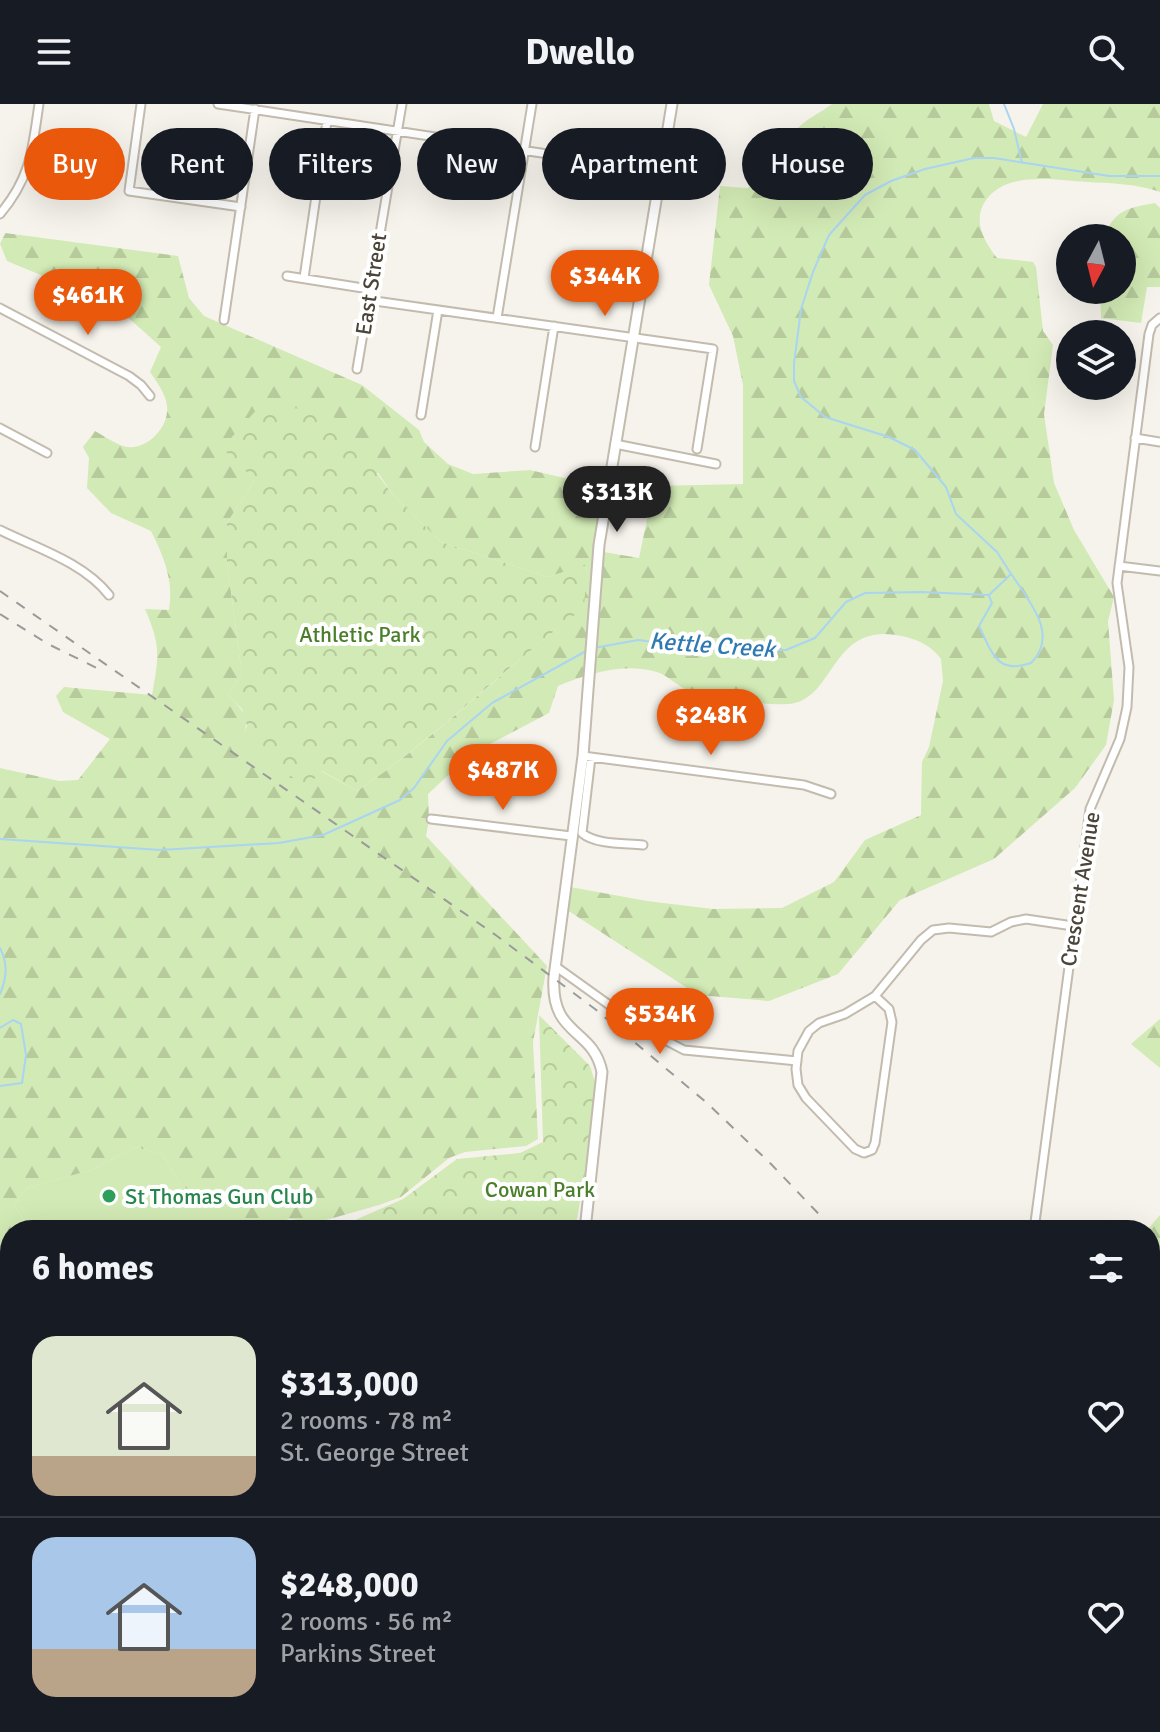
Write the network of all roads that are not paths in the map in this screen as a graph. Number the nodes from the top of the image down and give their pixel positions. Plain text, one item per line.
1 (39, 104) edge
2 (141, 104) edge
3 (218, 104) edge
4 (402, 104) edge
5 (532, 104) edge
6 (672, 104) edge
7 (255, 109) junction
8 (327, 121) junction
9 (377, 128) edge
10 (398, 128) edge
11 (668, 128) edge
12 (526, 138) edge
13 (385, 200) edge
14 (516, 200) edge
15 (655, 200) edge
16 (241, 207) junction
17 (0, 214) edge
18 (287, 276) dead end
19 (304, 278) junction
20 (369, 289) junction
21 (368, 300) junction
22 (0, 308) edge
23 (438, 310) junction
24 (497, 318) junction
25 (1159, 318) edge
26 (224, 320) dead end
27 (554, 326) junction
28 (632, 337) junction
29 (357, 369) dead end
30 (150, 396) dead end
31 (421, 415) dead end
32 (0, 428) edge
33 (1135, 438) junction
34 (1160, 442) edge
35 (615, 444) junction
36 (535, 447) dead end
37 (697, 449) dead end
38 (47, 453) dead end
39 (716, 464) dead end
40 (0, 530) edge
41 (1119, 566) junction
42 (1160, 571) edge
43 (109, 595) dead end
44 (587, 757) junction
45 (831, 794) dead end
46 (431, 819) dead end
47 (571, 836) junction
48 (643, 845) dead end
49 (1073, 926) junction
50 (555, 966) junction
51 (875, 996) junction
52 (797, 1061) junction
53 (586, 1220) edge
54 (1035, 1220) edge

1 - 17 street
2 - 16 street
3 - 7 street
4 - 10 street, East Street
5 - 12 street
6 - 11 street
7 - 8 street
7 - 16 street
8 - 9 street
8 - 19 street
13 - 20 street, East Street
14 - 24 street
15 - 28 street
16 - 26 street
18 - 19 street
19 - 20 street
20 - 21 street, East Street
21 - 23 street
21 - 29 street, East Street
22 - 30 street
23 - 24 street
23 - 31 street
24 - 27 street
25 - 33 street, Crescent Avenue
27 - 28 street
27 - 36 street
28 - 35 street
28 - 37 street
32 - 38 street
33 - 34 street
33 - 41 street, Crescent Avenue
35 - 39 street
35 - 44 street
40 - 43 street
41 - 42 street
41 - 49 street, Crescent Avenue
44 - 45 street
44 - 47 street
44 - 48 street
46 - 47 street
47 - 50 street
49 - 51 street
49 - 54 street, Crescent Avenue
50 - 52 street
50 - 53 street
51 - 52 street
51 - 52 street

